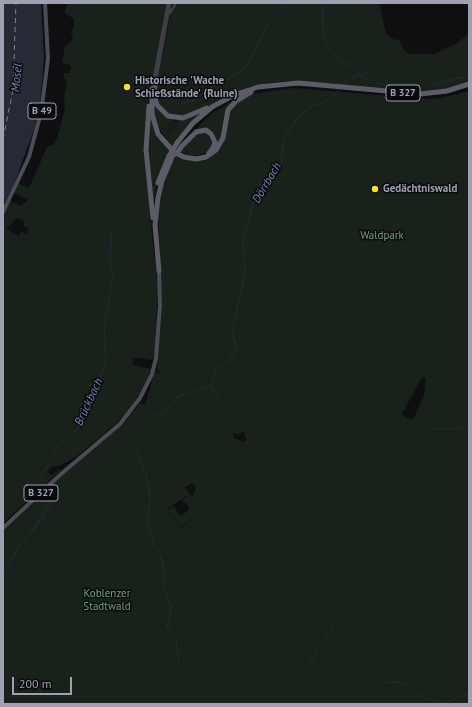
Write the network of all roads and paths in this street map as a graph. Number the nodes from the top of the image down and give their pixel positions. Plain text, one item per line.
1 (45, 3) edge
2 (169, 3) edge
3 (176, 3) edge
4 (168, 16) junction
5 (469, 85) edge
6 (153, 87) junction
7 (323, 87) junction
8 (251, 92) junction
9 (219, 102) junction
10 (180, 144) junction
11 (171, 156) junction
12 (3, 212) edge
13 (153, 218) junction
14 (158, 271) junction
15 (3, 528) edge

1 - 12 main road, B 49
2 - 4 street
2 - 6 street
3 - 4 street
4 - 6 street
5 - 7 highway, B 327
6 - 8 highway
6 - 9 highway
6 - 10 highway
6 - 13 highway
7 - 8 highway, B 327
7 - 9 highway, B 327
8 - 10 highway, B 327
9 - 10 highway, B 327
10 - 11 highway, B 327, bridge
11 - 13 highway, B 327
11 - 14 highway, B 327
13 - 14 highway, B 327
14 - 15 main road, B 327

